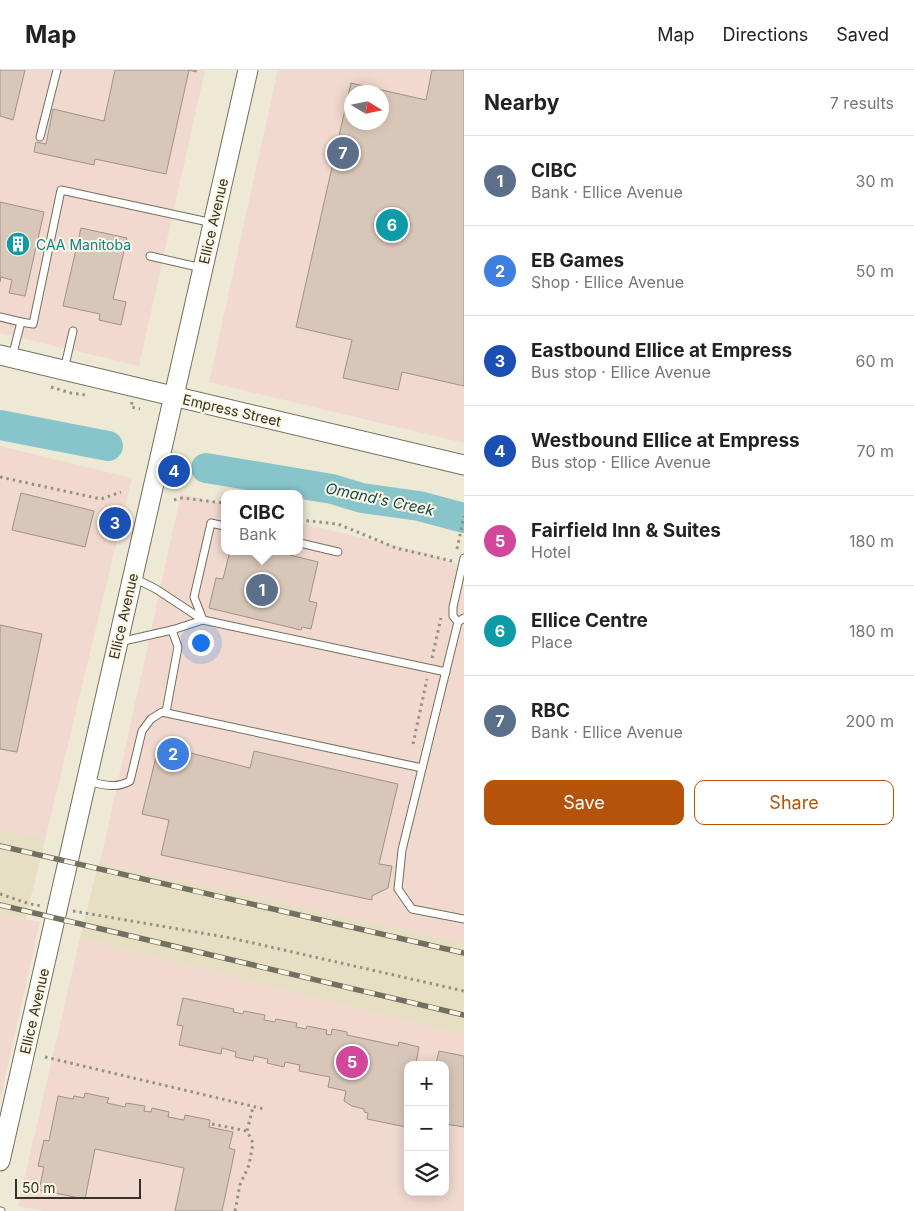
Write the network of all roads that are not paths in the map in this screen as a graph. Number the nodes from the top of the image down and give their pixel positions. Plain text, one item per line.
1 (57, 70) edge
2 (248, 70) edge
3 (40, 137) dead end
4 (213, 223) junction
5 (150, 256) dead end
6 (203, 268) junction
7 (0, 317) edge
8 (21, 322) junction
9 (73, 331) dead end
10 (6, 356) edge
11 (64, 370) junction
12 (174, 396) junction
13 (464, 465) edge
14 (221, 525) edge
15 (303, 544) edge
16 (338, 552) dead end
17 (464, 558) edge
18 (132, 577) junction
19 (203, 620) junction
20 (461, 620) edge
21 (172, 630) junction
22 (117, 642) junction
23 (446, 672) junction
24 (166, 712) junction
25 (422, 768) junction
26 (86, 780) junction
27 (464, 919) edge
28 (0, 1162) edge

1 - 3 lane
2 - 4 main road, Ellice Avenue
4 - 6 main road, Ellice Avenue
4 - 8 lane
5 - 6 lane
6 - 12 main road, Ellice Avenue
7 - 8 lane
8 - 10 lane
9 - 11 lane
10 - 11 main road, Empress Street
11 - 12 main road, Empress Street
12 - 13 main road, Empress Street
12 - 18 main road, Ellice Avenue
14 - 19 lane
15 - 16 lane
17 - 20 lane
18 - 19 lane
18 - 22 main road, Ellice Avenue
19 - 21 lane
19 - 23 lane
20 - 23 lane
21 - 22 lane
21 - 24 lane
22 - 26 main road, Ellice Avenue
23 - 25 lane
24 - 25 lane
24 - 26 lane
25 - 27 lane
26 - 28 main road, Ellice Avenue

